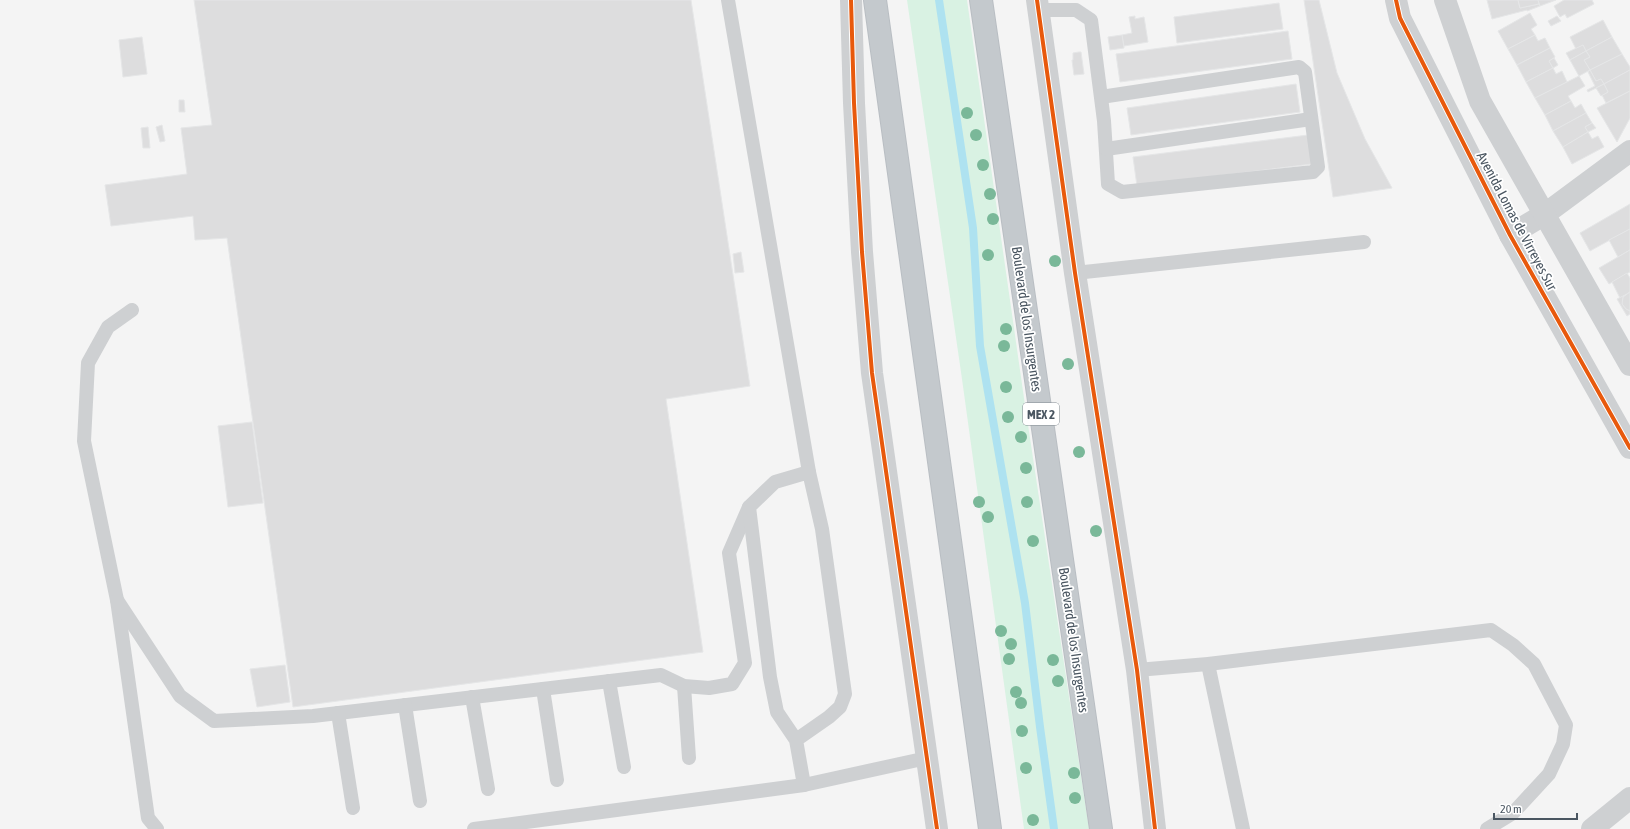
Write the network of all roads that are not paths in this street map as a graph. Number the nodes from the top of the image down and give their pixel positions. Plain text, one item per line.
1 (728, 0) edge
2 (851, 0) edge
3 (875, 0) edge
4 (981, 0) edge
5 (1396, 0) edge
6 (1445, 0) edge
7 (1037, 5) edge
8 (1101, 97) junction
9 (1311, 119) junction
10 (1106, 149) junction
11 (1630, 151) edge
12 (1545, 214) junction
13 (1510, 235) junction
14 (1364, 242) dead end
15 (1075, 273) junction
16 (132, 310) dead end
17 (1630, 365) edge
18 (1630, 448) edge
19 (809, 472) junction
20 (749, 507) junction
21 (117, 600) junction
22 (1208, 664) junction
23 (1137, 670) junction
24 (609, 681) junction
25 (684, 686) junction
26 (543, 689) junction
27 (472, 697) junction
28 (406, 705) junction
29 (338, 713) junction
30 (796, 740) junction
31 (689, 758) dead end
32 (927, 758) junction
33 (624, 767) dead end
34 (557, 780) dead end
35 (804, 786) junction
36 (488, 789) dead end
37 (1630, 798) edge
38 (420, 801) dead end
39 (353, 808) dead end
40 (157, 829) edge
41 (474, 829) edge
42 (937, 829) edge
43 (990, 829) edge
44 (1101, 829) edge
45 (1155, 829) edge
46 (1243, 829) edge
47 (1488, 829) edge
48 (1592, 829) edge

1 - 19 lane
2 - 32 street
3 - 43 highway
4 - 44 highway, Boulevard de los Insurgentes / MEX 2
5 - 13 street, Avenida Lomas de Virreyes Sur
6 - 12 street, Avenida Lomas de Virreyes Sur
7 - 8 lane
7 - 15 street
8 - 9 lane
8 - 10 lane
9 - 10 lane
9 - 10 lane
11 - 12 street
12 - 13 street
12 - 17 street, Avenida Lomas de Virreyes Sur
13 - 18 street, Avenida Lomas de Virreyes Sur
14 - 15 lane
15 - 23 street
16 - 21 lane
19 - 20 lane
19 - 30 lane
20 - 25 lane
20 - 30 lane
21 - 29 lane
21 - 40 lane
22 - 23 lane
22 - 46 lane
22 - 47 lane
23 - 45 street
24 - 25 lane
24 - 26 lane
24 - 33 lane
25 - 31 lane
26 - 27 lane
26 - 34 lane
27 - 28 lane
27 - 36 lane
28 - 29 lane
28 - 38 lane
29 - 39 lane
30 - 35 lane
32 - 35 lane
32 - 42 street
35 - 41 lane
37 - 48 street

